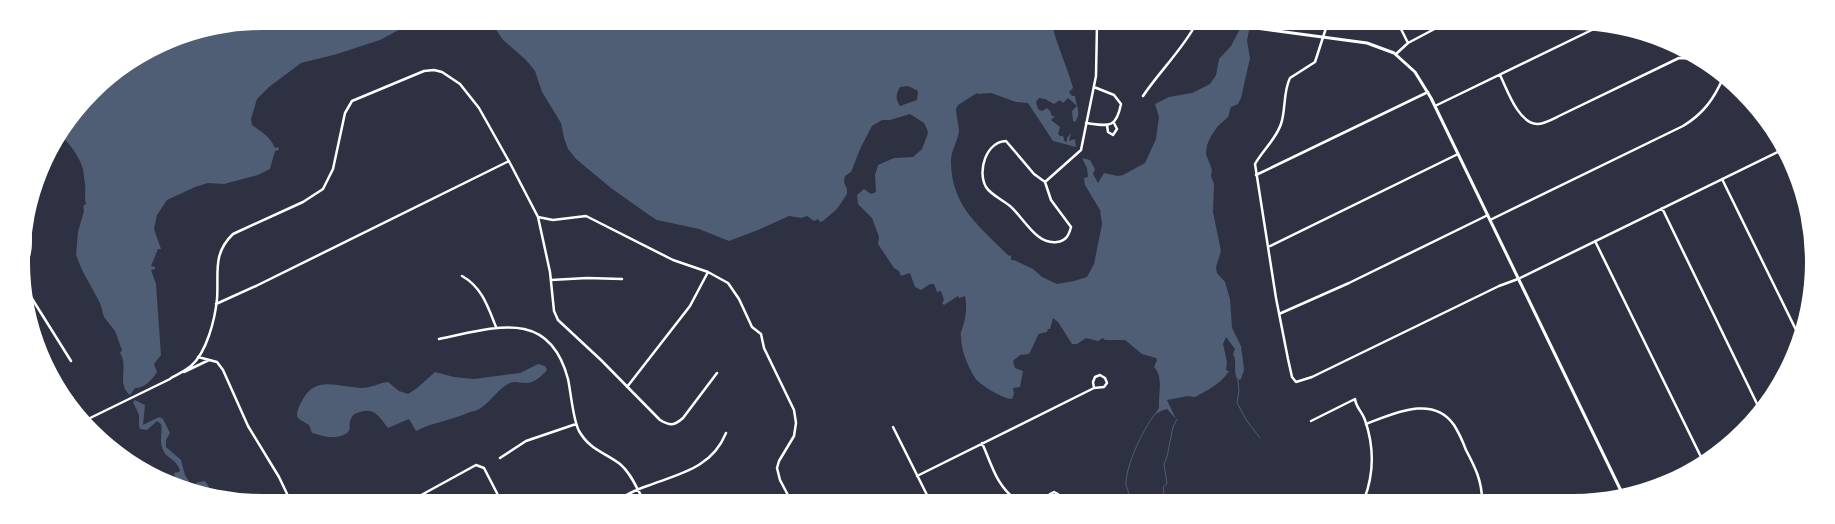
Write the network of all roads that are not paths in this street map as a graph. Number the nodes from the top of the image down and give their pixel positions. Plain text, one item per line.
1 (1097, 30) edge
2 (1192, 30) edge
3 (1267, 30) edge
4 (1325, 30) edge
5 (1401, 30) edge
6 (1433, 30) edge
7 (1591, 30) edge
8 (1323, 37) junction
9 (1408, 44) junction
10 (1396, 54) junction
11 (1684, 58) edge
12 (1500, 74) junction
13 (1720, 83) edge
14 (1094, 87) junction
15 (1428, 92) junction
16 (1143, 96) dead end
17 (1435, 106) junction
18 (1086, 122) junction
19 (1114, 122) junction
20 (1107, 125) junction
21 (1777, 152) edge
22 (1458, 154) junction
23 (509, 161) junction
24 (1256, 175) junction
25 (1722, 180) junction
26 (1045, 182) junction
27 (1662, 208) junction
28 (1488, 215) junction
29 (538, 217) junction
30 (1490, 220) junction
31 (1595, 241) junction
32 (1268, 247) junction
33 (708, 272) junction
34 (462, 276) dead end
35 (1518, 278) junction
36 (622, 279) dead end
37 (551, 280) junction
38 (33, 300) edge
39 (216, 304) junction
40 (1280, 314) junction
41 (496, 328) junction
42 (1795, 328) edge
43 (439, 339) dead end
44 (198, 357) junction
45 (71, 360) dead end
46 (209, 360) junction
47 (717, 373) dead end
48 (171, 378) junction
49 (627, 387) junction
50 (1094, 388) junction
51 (1757, 403) edge
52 (91, 418) edge
53 (1311, 421) dead end
54 (576, 424) junction
55 (1366, 424) junction
56 (893, 427) dead end
57 (726, 433) dead end
58 (982, 443) junction
59 (1700, 456) edge
60 (500, 458) dead end
61 (917, 476) junction
62 (1620, 489) edge
63 (638, 490) junction
64 (287, 494) edge
65 (422, 494) edge
66 (497, 494) edge
67 (630, 494) edge
68 (640, 494) edge
69 (787, 494) edge
70 (926, 494) edge
71 (1009, 494) edge
72 (1364, 494) edge
73 (1482, 494) edge

1 - 14 street
2 - 16 street
3 - 8 street
4 - 8 street
5 - 9 street
6 - 9 street
7 - 12 street
8 - 10 street
8 - 24 street
9 - 10 street
10 - 15 street
11 - 12 street
12 - 17 street
13 - 30 street
14 - 18 street
14 - 19 street
15 - 17 street
15 - 24 street
17 - 22 street
18 - 20 street
18 - 26 street
19 - 20 street
19 - 20 street
21 - 25 street
22 - 28 street
22 - 32 street
23 - 29 street
23 - 39 street
23 - 39 street
24 - 32 street
25 - 27 street
25 - 42 street
26 - 26 street
27 - 31 street
27 - 51 street
28 - 30 street
28 - 40 street
29 - 33 street
29 - 37 street
30 - 35 street
31 - 35 street
31 - 59 street
32 - 40 street
33 - 49 street
33 - 69 street
34 - 41 street
35 - 40 street
35 - 62 street
36 - 37 street
37 - 49 street
38 - 45 street
39 - 44 street
41 - 43 street
41 - 54 street
44 - 46 street
44 - 48 street
46 - 48 street
46 - 64 street
47 - 49 street
48 - 52 street
50 - 50 street
50 - 58 street
53 - 55 street
54 - 60 street
54 - 63 street
55 - 72 street
55 - 73 street
56 - 61 street
57 - 63 street
58 - 61 street
58 - 71 street
61 - 70 street
63 - 67 street
63 - 68 street
65 - 66 street

